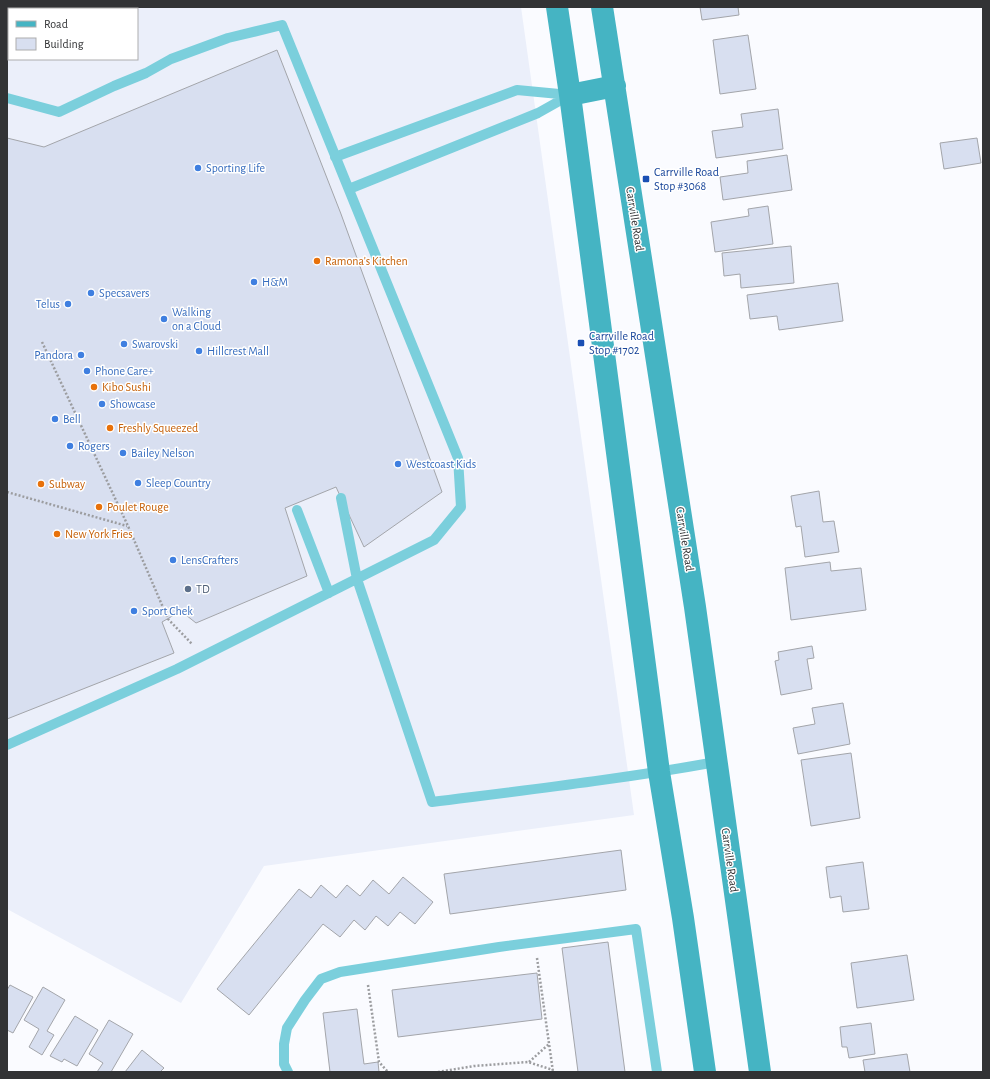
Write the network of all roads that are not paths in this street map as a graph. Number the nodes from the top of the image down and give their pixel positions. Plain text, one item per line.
1 (557, 7) edge
2 (602, 7) edge
3 (615, 86) junction
4 (570, 95) junction
5 (7, 98) edge
6 (335, 157) junction
7 (348, 189) junction
8 (341, 498) dead end
9 (298, 510) dead end
10 (357, 579) junction
11 (329, 593) junction
12 (7, 745) edge
13 (716, 762) junction
14 (659, 772) junction
15 (288, 1072) edge
16 (657, 1072) edge
17 (705, 1072) edge
18 (760, 1072) edge

1 - 4 main road
2 - 3 main road, Carrville Road
3 - 4 main road
3 - 13 main road, Carrville Road
4 - 6 lane
4 - 7 lane
4 - 14 main road
5 - 6 lane
6 - 7 lane
7 - 10 lane
8 - 10 lane
9 - 11 lane
10 - 11 lane
10 - 14 lane
11 - 12 lane
13 - 14 lane
13 - 18 main road, Carrville Road
14 - 17 main road
15 - 16 lane

